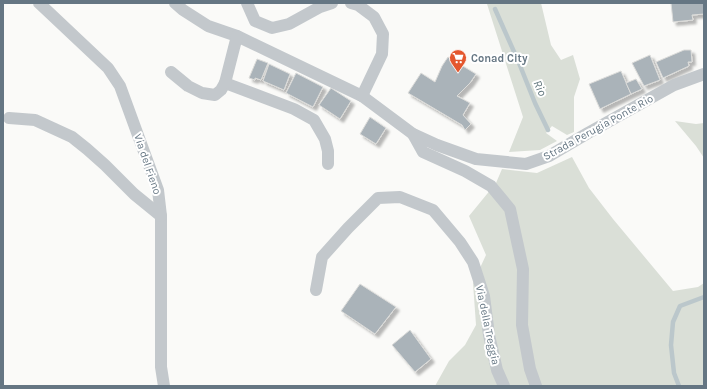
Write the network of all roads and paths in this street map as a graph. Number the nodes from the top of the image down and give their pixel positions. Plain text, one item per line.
1 (38, 3) edge
2 (175, 3) edge
3 (247, 3) edge
4 (332, 3) edge
5 (351, 3) edge
6 (237, 36) junction
7 (171, 72) dead end
8 (704, 74) edge
9 (225, 83) junction
10 (362, 96) junction
11 (9, 118) dead end
12 (413, 134) junction
13 (328, 164) dead end
14 (161, 216) junction
15 (316, 290) dead end
16 (164, 386) edge
17 (504, 386) edge
18 (536, 386) edge

1 - 14 street, Via del Fieno
2 - 6 street, Strada Perugia Ponte Rio
3 - 4 street
5 - 10 street
6 - 9 street
6 - 10 street, Strada Perugia Ponte Rio
7 - 9 street
8 - 12 street, Strada Perugia Ponte Rio
9 - 13 street
10 - 12 street, Strada Perugia Ponte Rio
11 - 14 street
12 - 18 street
14 - 16 street, Via del Fieno
15 - 17 street, Via della Treggia

